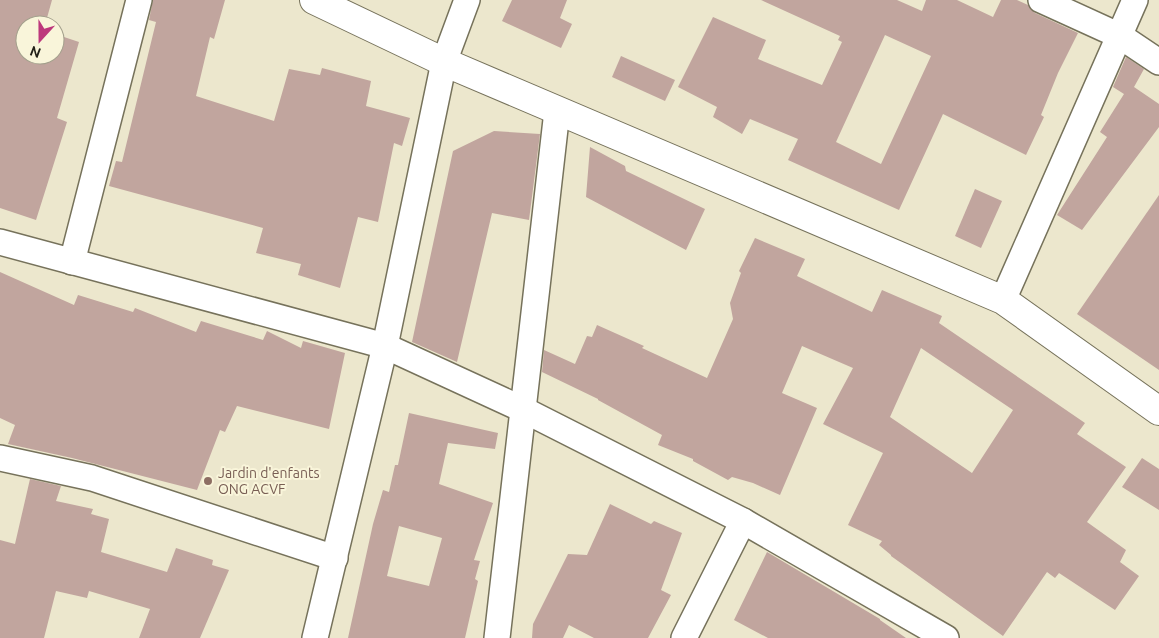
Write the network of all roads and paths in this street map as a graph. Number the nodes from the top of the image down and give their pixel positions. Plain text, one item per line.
1 (139, 0) edge
2 (314, 0) edge
3 (467, 0) edge
4 (1041, 0) edge
5 (1135, 0) edge
6 (1120, 36) junction
7 (444, 62) junction
8 (1159, 62) edge
9 (557, 111) junction
10 (0, 242) edge
11 (72, 262) junction
12 (1002, 300) junction
13 (385, 346) junction
14 (522, 409) junction
15 (1159, 411) edge
16 (0, 458) edge
17 (743, 521) junction
18 (335, 558) junction
19 (316, 638) edge
20 (497, 638) edge
21 (684, 638) edge
22 (946, 638) edge

1 - 11 street
2 - 7 street
3 - 7 street
4 - 6 street
5 - 6 street
6 - 8 street
6 - 12 street
7 - 9 street
7 - 13 street
9 - 12 street
9 - 14 street
10 - 11 street
11 - 13 street
12 - 15 street
13 - 14 street
13 - 18 street
14 - 17 street
14 - 20 street
16 - 18 street
17 - 21 street
17 - 22 street
18 - 19 street

